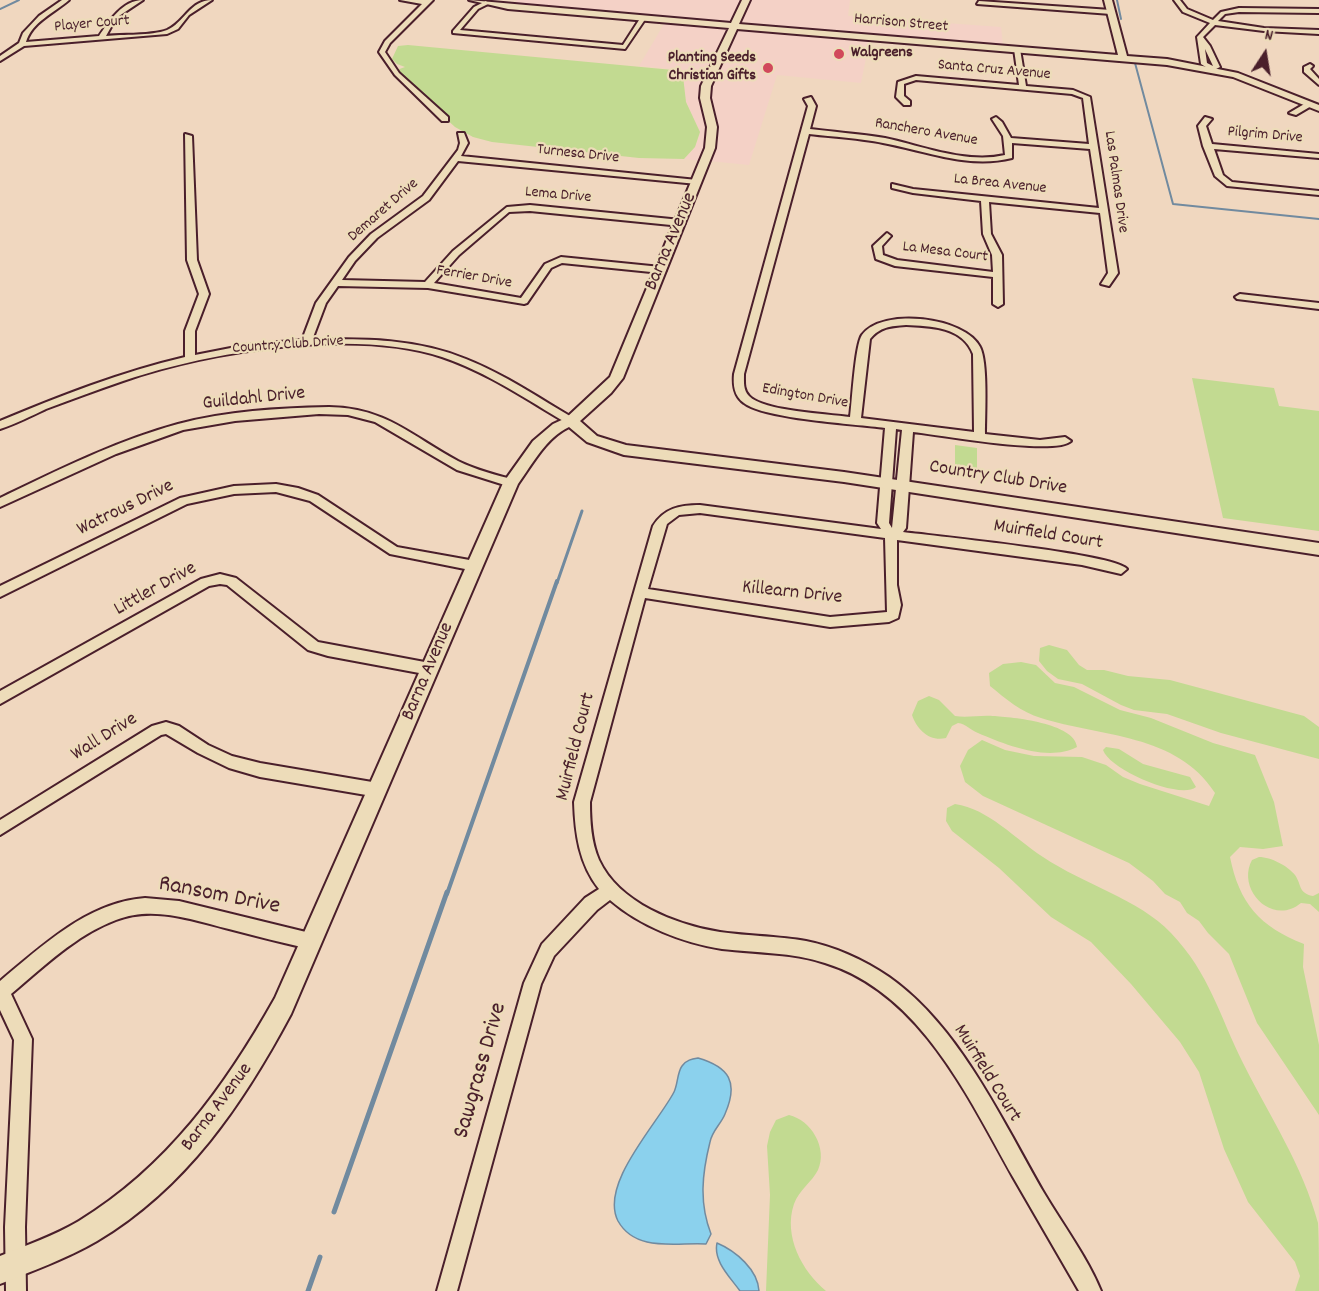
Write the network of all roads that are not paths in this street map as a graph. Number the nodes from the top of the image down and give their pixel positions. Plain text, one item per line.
1 (66, 0) edge
2 (140, 0) edge
3 (209, 0) edge
4 (403, 0) edge
5 (473, 0) edge
6 (746, 0) edge
7 (1108, 0) edge
8 (1177, 0) edge
9 (427, 1) edge
10 (486, 3) junction
11 (979, 3) dead end
12 (1319, 11) edge
13 (1111, 12) junction
14 (643, 18) junction
15 (1214, 22) junction
16 (734, 26) junction
17 (1319, 32) edge
18 (101, 38) junction
19 (22, 44) junction
20 (1017, 49) junction
21 (1123, 57) junction
22 (0, 59) edge
23 (1310, 66) dead end
24 (1212, 69) junction
25 (1319, 83) edge
26 (1023, 87) junction
27 (1073, 92) joint
28 (808, 99) dead end
29 (907, 103) dead end
30 (1314, 106) edge
31 (1293, 113) dead end
32 (445, 119) dead end
33 (996, 119) dead end
34 (1208, 119) dead end
35 (806, 131) junction
36 (461, 135) dead end
37 (188, 136) dead end
38 (1009, 140) junction
39 (1208, 146) junction
40 (1095, 147) junction
41 (1319, 156) edge
42 (456, 158) junction
43 (697, 182) junction
44 (895, 186) dead end
45 (1319, 193) edge
46 (985, 198) junction
47 (1103, 211) junction
48 (681, 223) junction
49 (887, 236) dead end
50 (661, 270) junction
51 (998, 275) junction
52 (335, 283) junction
53 (1106, 284) dead end
54 (428, 285) junction
55 (1240, 297) dead end
56 (998, 304) dead end
57 (1319, 306) edge
58 (306, 342) junction
59 (190, 357) junction
60 (571, 421) junction
61 (855, 421) junction
62 (0, 424) edge
63 (891, 426) junction
64 (908, 428) junction
65 (980, 437) junction
66 (1065, 441) dead end
67 (890, 447) junction
68 (906, 450) junction
69 (511, 483) junction
70 (886, 486) junction
71 (903, 486) junction
72 (0, 503) edge
73 (891, 535) junction
74 (1319, 549) edge
75 (475, 566) junction
76 (1122, 569) dead end
77 (0, 592) edge
78 (642, 593) junction
79 (430, 669) junction
80 (0, 698) edge
81 (378, 790) junction
82 (0, 828) edge
83 (610, 891) junction
84 (310, 941) junction
85 (0, 991) edge
86 (8, 1267) edge
87 (16, 1291) edge
88 (447, 1291) edge
89 (1091, 1291) edge

1 - 19 street
2 - 18 street
3 - 18 street, Player Court
4 - 9 street
5 - 10 street, Harrison Street
6 - 16 street, Barna Avenue
7 - 13 street
8 - 15 street
9 - 32 street
10 - 14 street, Harrison Street
10 - 14 street
11 - 13 street
12 - 15 street
13 - 21 street
14 - 16 street, Harrison Street
15 - 17 street
15 - 24 street
16 - 20 street, Harrison Street
16 - 43 street, Barna Avenue
18 - 19 street, Player Court
19 - 22 street
20 - 21 street, Harrison Street
20 - 26 street
21 - 24 street, Harrison Street
23 - 25 street
24 - 30 street, Harrison Street
26 - 27 street, Santa Cruz Avenue
26 - 29 street, Santa Cruz Avenue
27 - 40 street, Las Palmas Drive
28 - 35 street, Edington Drive
30 - 31 street
33 - 38 street
34 - 39 street
35 - 38 street, Ranchero Avenue
35 - 61 street, Edington Drive
36 - 42 street, Demaret Drive
37 - 59 street
38 - 40 street
39 - 41 street, Pilgrim Drive
39 - 45 street
40 - 47 street, Las Palmas Drive
42 - 43 street, Turnesa Drive
42 - 52 street, Demaret Drive
43 - 48 street, Barna Avenue
44 - 46 street, La Brea Avenue
46 - 47 street, La Brea Avenue
46 - 51 street
47 - 53 street, Las Palmas Drive
48 - 50 street, Barna Avenue
48 - 54 street, Lema Drive
49 - 51 street, La Mesa Court
50 - 54 street, Ferrier Drive
50 - 60 street, Barna Avenue
51 - 56 street
52 - 54 street, Ferrier Drive
52 - 58 street, Demaret Drive
55 - 57 street
58 - 59 street, Country Club Drive
58 - 60 street, Country Club Drive
59 - 62 street, Country Club Drive
60 - 69 street, Barna Avenue
60 - 70 street, Country Club Drive
61 - 63 street, Edington Drive
61 - 65 street
63 - 64 street, Edington Drive
63 - 67 street, Killearn Drive
64 - 65 street, Edington Drive
64 - 68 street, Killearn Drive
65 - 66 street, Edington Drive
67 - 68 street
67 - 70 street, Killearn Drive
68 - 71 street, Killearn Drive
69 - 72 street, Guildahl Drive
69 - 75 street, Barna Avenue
70 - 71 street, Country Club Drive
70 - 73 street, Killearn Drive
71 - 73 street, Killearn Drive
71 - 74 street, Country Club Drive
73 - 76 street, Muirfield Court
73 - 78 street, Muirfield Court
73 - 78 street, Killearn Drive
75 - 77 street, Watrous Drive
75 - 79 street, Barna Avenue
78 - 83 street, Muirfield Court
79 - 80 street, Littler Drive
79 - 81 street, Barna Avenue
81 - 82 street, Wall Drive
81 - 84 street, Barna Avenue
83 - 88 street, Sawgrass Drive
83 - 89 street, Muirfield Court
84 - 85 street, Ransom Drive
84 - 86 street, Barna Avenue
85 - 86 street
86 - 87 street

